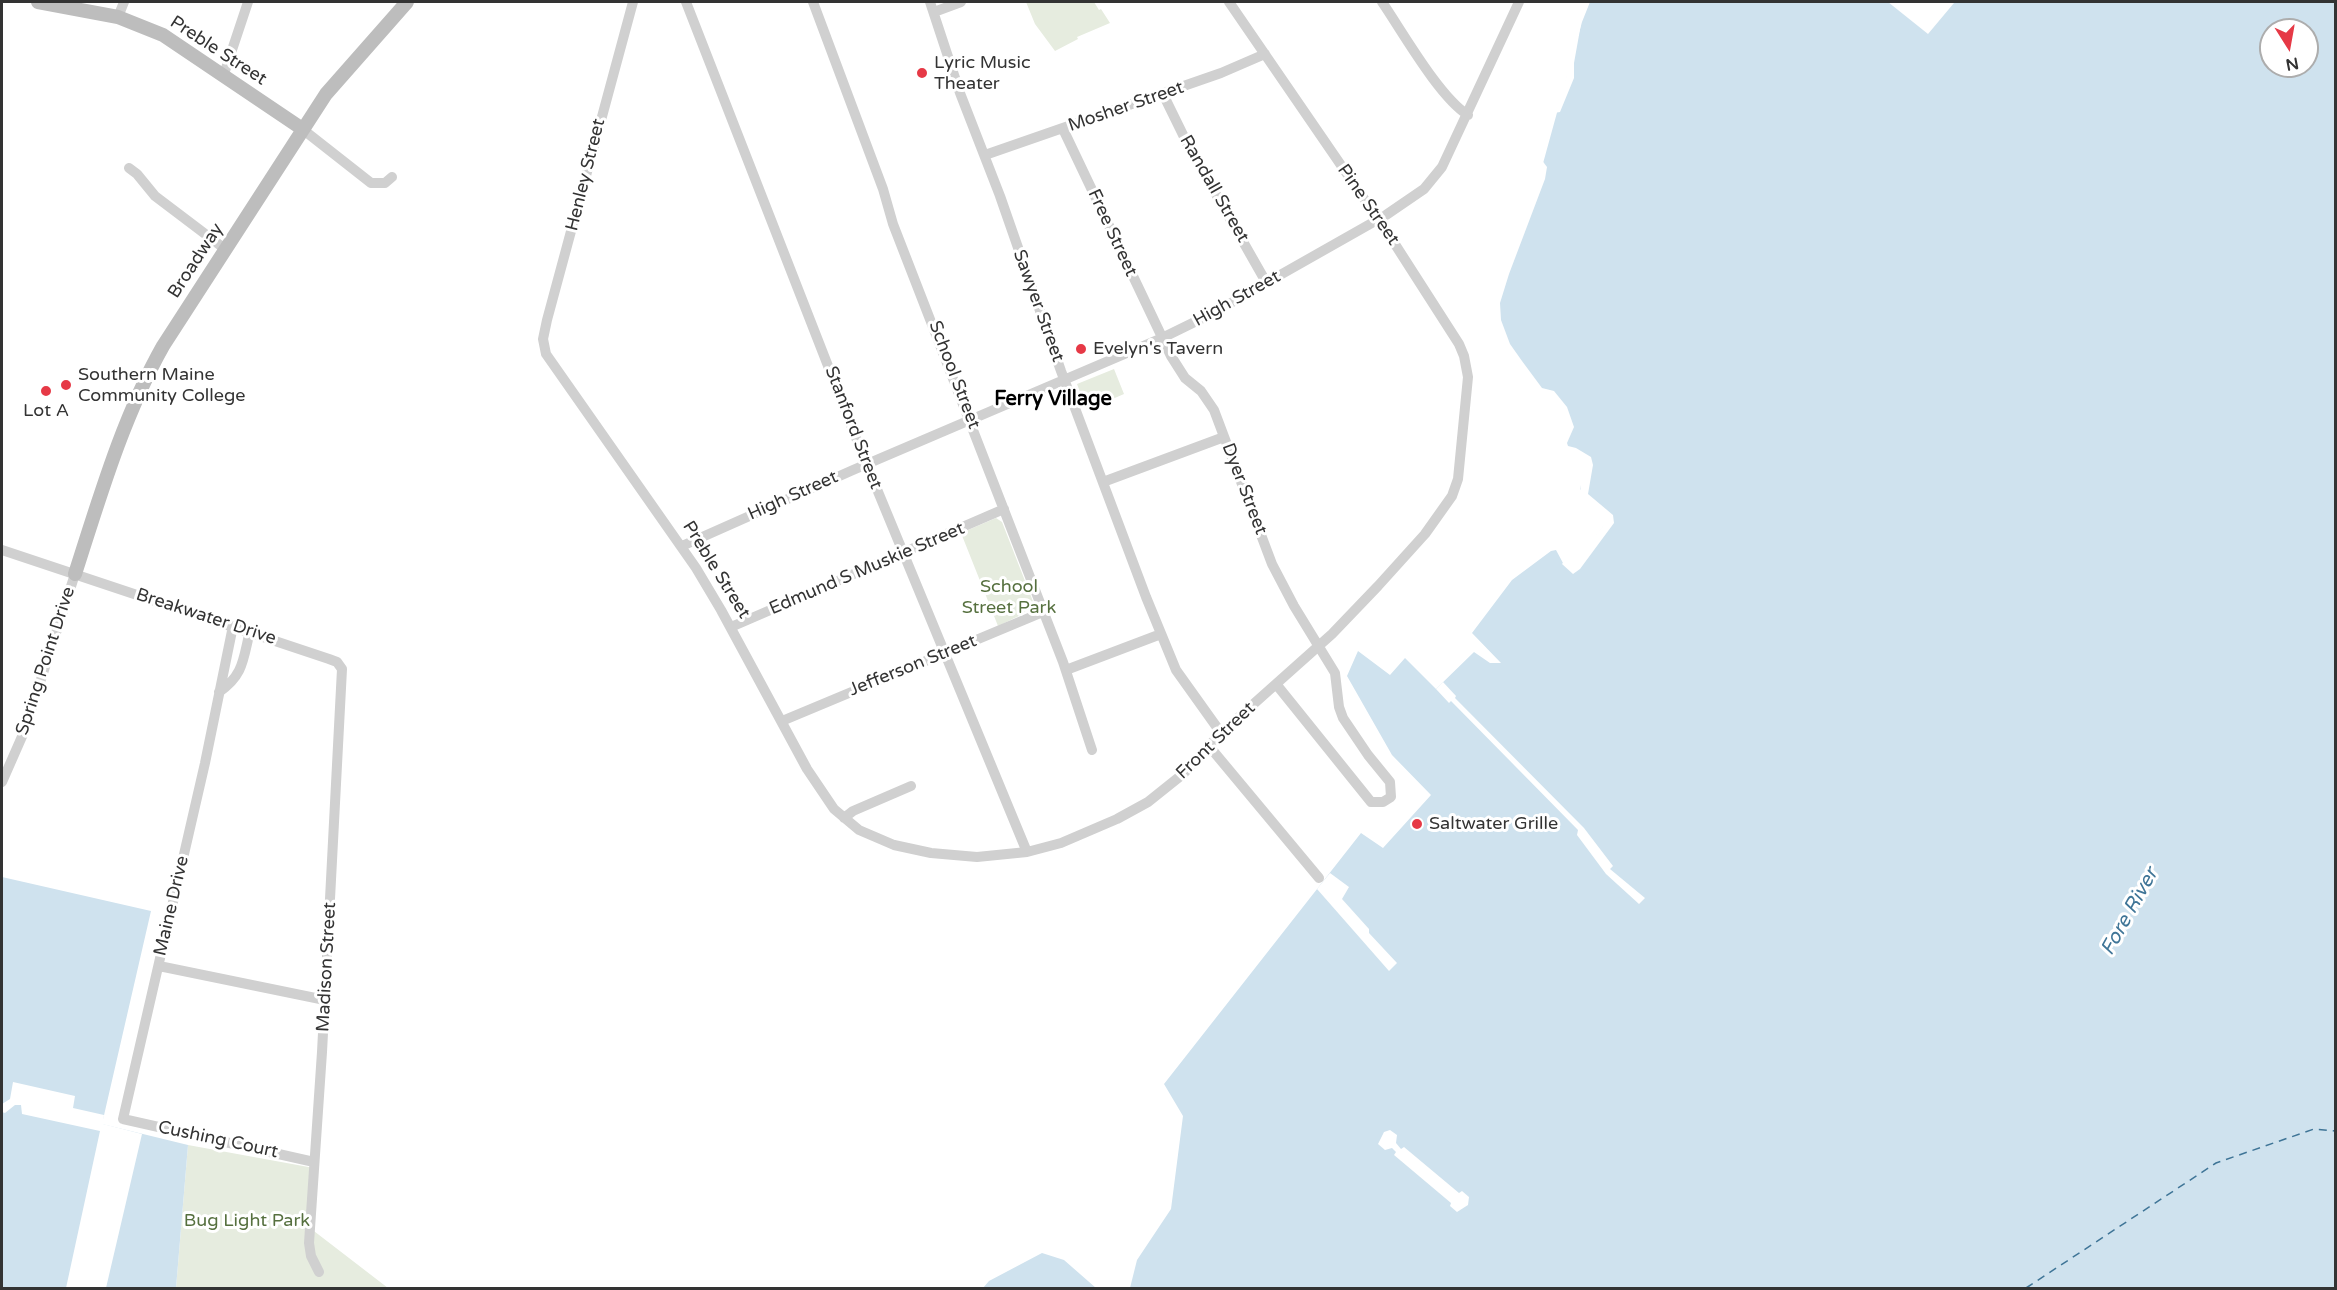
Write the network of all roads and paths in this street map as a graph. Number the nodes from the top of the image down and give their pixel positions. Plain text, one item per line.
1 (38, 2) edge
2 (124, 2) edge
3 (248, 2) edge
4 (407, 2) edge
5 (633, 2) edge
6 (686, 2) edge
7 (813, 2) edge
8 (961, 2) edge
9 (1229, 2) edge
10 (1382, 2) edge
11 (1519, 2) edge
12 (58, 3) edge
13 (932, 7) edge
14 (118, 17) junction
15 (1265, 54) junction
16 (224, 74) junction
17 (1162, 94) junction
18 (1467, 115) junction
19 (302, 128) junction
20 (1063, 129) junction
21 (985, 155) junction
22 (129, 168) dead end
23 (392, 177) dead end
24 (1378, 219) junction
25 (225, 249) junction
26 (1266, 282) junction
27 (1161, 338) junction
28 (544, 350) joint
29 (1064, 379) junction
30 (971, 420) junction
31 (1463, 422) joint
32 (1224, 437) junction
33 (866, 465) junction
34 (1103, 482) junction
35 (1004, 509) junction
36 (682, 546) junction
37 (2, 550) edge
38 (903, 554) junction
39 (75, 574) junction
40 (1043, 612) junction
41 (233, 626) junction
42 (731, 627) junction
43 (250, 632) junction
44 (1161, 634) junction
45 (1318, 646) junction
46 (945, 652) junction
47 (337, 662) joint
48 (1066, 670) junction
49 (1276, 684) junction
50 (219, 692) junction
51 (782, 721) junction
52 (1221, 733) junction
53 (1209, 746) junction
54 (1092, 750) dead end
55 (2, 782) edge
56 (911, 786) dead end
57 (844, 818) junction
58 (1027, 852) junction
59 (1319, 878) dead end
60 (159, 966) junction
61 (325, 1000) junction
62 (123, 1119) joint
63 (314, 1162) junction
64 (319, 1272) dead end

1 - 12 street, Preble Street
2 - 14 street
3 - 16 street
4 - 19 street, Broadway
5 - 28 street, Henley Street
6 - 33 street, Stanford Street
7 - 30 street, School Street
8 - 13 street
9 - 15 street, Pine Street
10 - 18 street
11 - 18 street, High Street
12 - 14 street, Preble Street
13 - 21 street, Sawyer Street
14 - 16 street, Preble Street
15 - 17 street, Mosher Street
15 - 24 street, Pine Street
16 - 19 street, Preble Street
17 - 20 street, Mosher Street
17 - 26 street, Randall Street
18 - 24 street, High Street
19 - 23 street
19 - 25 street, Broadway
20 - 21 street, Mosher Street
20 - 27 street, Free Street
21 - 29 street, Sawyer Street
22 - 25 street
24 - 26 street, High Street
24 - 31 street, Pine Street
25 - 39 street, Broadway
26 - 27 street, High Street
27 - 29 street, High Street
27 - 32 street, Dyer Street
28 - 36 street, Preble Street
29 - 30 street, High Street
29 - 34 street, Sawyer Street
30 - 33 street, High Street
30 - 35 street, School Street
31 - 45 street, Front Street
32 - 34 street
32 - 45 street, Dyer Street
33 - 36 street, High Street
33 - 38 street, Stanford Street
34 - 44 street, Sawyer Street
35 - 38 street, Edmund S Muskie Street
35 - 40 street, School Street
36 - 42 street, Preble Street
37 - 39 street, Breakwater Drive
38 - 42 street, Edmund S Muskie Street
38 - 46 street, Stanford Street
39 - 41 street, Breakwater Drive
39 - 55 street, Spring Point Drive
40 - 46 street, Jefferson Street
40 - 48 street, School Street
41 - 43 street, Breakwater Drive
41 - 50 street, Maine Drive
42 - 51 street, Preble Street
43 - 47 street, Breakwater Drive
43 - 50 street
44 - 48 street
44 - 52 street, Sawyer Street
45 - 49 street, Front Street
45 - 49 street, Dyer Street
46 - 51 street, Jefferson Street
46 - 58 street, Stanford Street
47 - 61 street, Madison Street
48 - 54 street, School Street
49 - 52 street, Front Street
50 - 60 street, Maine Drive
51 - 57 street, Preble Street
52 - 53 street, Front Street
53 - 58 street, Front Street
53 - 59 street
56 - 57 street
57 - 58 street, Front Street
60 - 61 street
60 - 62 street, Maine Drive
61 - 63 street, Madison Street
62 - 63 street, Cushing Court
63 - 64 street, Madison Street

